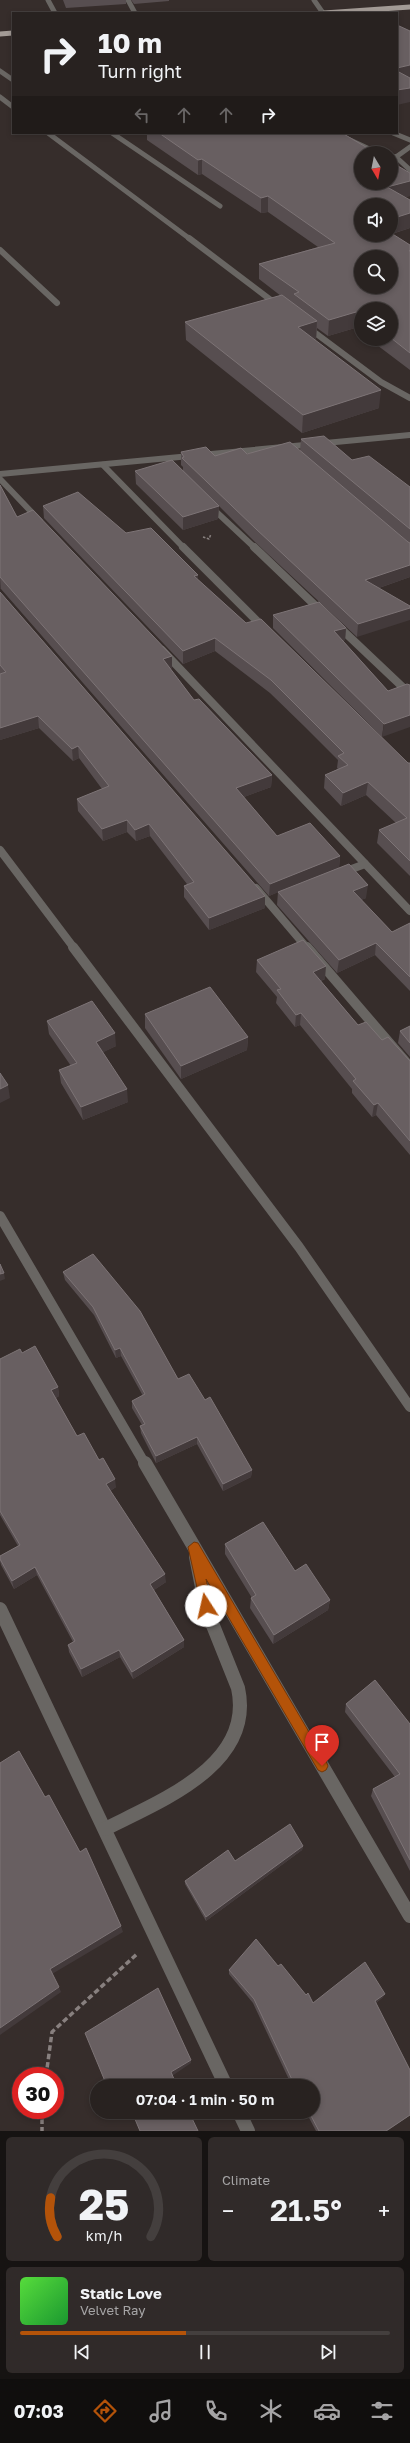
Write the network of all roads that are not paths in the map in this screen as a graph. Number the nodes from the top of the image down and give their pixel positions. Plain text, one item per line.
1 (48, 0) edge
2 (128, 0) edge
3 (314, 0) edge
4 (410, 7) edge
5 (54, 12) edge
6 (134, 12) edge
7 (322, 12) edge
8 (338, 12) edge
9 (12, 33) edge
10 (0, 34) edge
11 (0, 71) edge
12 (12, 79) edge
13 (0, 97) edge
14 (12, 105) edge
15 (49, 134) edge
16 (113, 134) edge
17 (337, 134) edge
18 (395, 134) edge
19 (410, 140) edge
20 (360, 146) edge
21 (410, 147) edge
22 (398, 154) edge
23 (398, 160) edge
24 (410, 170) edge
25 (220, 206) dead end
26 (0, 250) edge
27 (57, 303) dead end
28 (287, 312) edge
29 (300, 321) edge
30 (410, 398) edge
31 (410, 434) edge
32 (288, 447) junction
33 (300, 456) edge
34 (164, 458) junction
35 (104, 465) junction
36 (174, 468) edge
37 (0, 474) edge
38 (0, 479) edge
39 (204, 500) edge
40 (49, 530) edge
41 (272, 637) edge
42 (158, 645) edge
43 (410, 694) edge
44 (0, 850) edge
45 (365, 864) junction
46 (335, 875) edge
47 (248, 878) edge
48 (410, 911) edge
49 (410, 1067) edge
50 (0, 1216) edge
51 (410, 1407) edge
52 (194, 1547) junction
53 (0, 1609) edge
54 (104, 1829) junction
55 (410, 1916) edge
56 (223, 2079) edge
57 (242, 2119) edge
58 (248, 2131) edge

1 - 5 street
2 - 6 street
3 - 7 street
4 - 8 main road
9 - 10 main road
11 - 12 street
13 - 14 street
15 - 28 street
16 - 25 street
17 - 20 street
18 - 19 street
21 - 22 street
23 - 24 street
26 - 27 street
29 - 30 street
31 - 32 street
32 - 33 street
32 - 34 street
34 - 35 street
34 - 36 street
35 - 37 street
35 - 41 street
38 - 40 street
39 - 43 street
42 - 45 street
44 - 51 street
45 - 46 street
45 - 48 street
47 - 49 street
50 - 52 street
52 - 54 street
52 - 55 street
53 - 54 street
54 - 56 street
57 - 58 street

